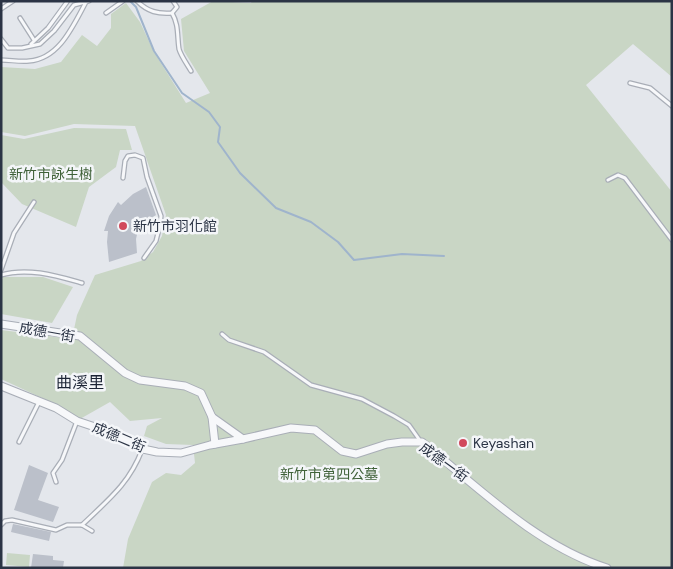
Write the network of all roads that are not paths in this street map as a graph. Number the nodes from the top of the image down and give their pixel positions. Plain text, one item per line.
1 (13, 1) edge
2 (123, 1) edge
3 (137, 1) edge
4 (173, 1) edge
5 (67, 2) edge
6 (87, 2) edge
7 (1, 10) edge
8 (106, 13) dead end
9 (172, 13) junction
10 (20, 18) dead end
11 (1, 39) edge
12 (34, 40) junction
13 (31, 45) junction
14 (1, 60) edge
15 (191, 70) dead end
16 (630, 83) dead end
17 (672, 106) edge
18 (123, 178) dead end
19 (608, 180) dead end
20 (34, 202) dead end
21 (672, 240) edge
22 (144, 258) dead end
23 (1, 270) edge
24 (1, 275) edge
25 (82, 283) dead end
26 (1, 324) edge
27 (222, 334) dead end
28 (1, 386) edge
29 (39, 401) junction
30 (212, 417) junction
31 (77, 421) junction
32 (243, 439) junction
33 (19, 442) dead end
34 (422, 442) junction
35 (215, 444) junction
36 (143, 449) junction
37 (56, 482) dead end
38 (82, 525) junction
39 (1, 526) edge
40 (92, 531) dead end
41 (607, 568) edge

1 - 7 lane
2 - 8 lane
3 - 9 lane
4 - 9 lane
5 - 12 lane
6 - 13 lane
6 - 14 lane
9 - 15 lane
10 - 12 lane
11 - 13 lane
12 - 13 lane
16 - 17 lane
18 - 22 lane
19 - 21 lane
20 - 23 lane
24 - 25 lane
26 - 30 street, 成德一街
27 - 34 lane
28 - 29 street, 成德二街
29 - 31 street, 成德二街
29 - 33 lane
30 - 32 street
30 - 35 street, 成德一街
31 - 36 street, 成德二街
31 - 37 lane
32 - 34 street, 成德一街
32 - 35 street, 成德二街
34 - 41 street, 成德一街
35 - 36 street, 成德二街
36 - 38 lane
38 - 39 lane
38 - 40 lane

